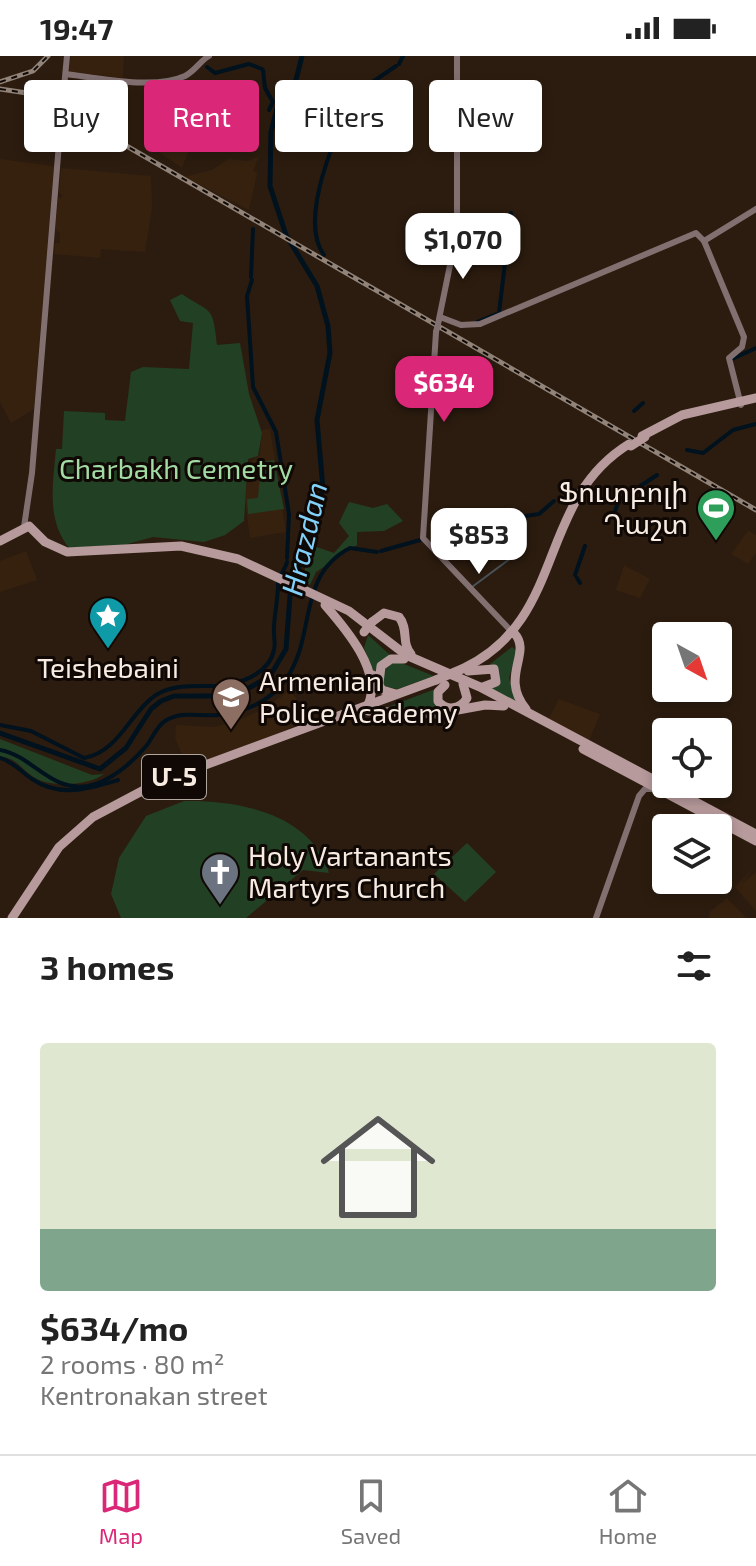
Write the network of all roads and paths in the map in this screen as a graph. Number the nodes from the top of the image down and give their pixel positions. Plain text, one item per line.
1 (67, 56) edge
2 (209, 56) edge
3 (457, 56) edge
4 (200, 59) edge
5 (66, 74) junction
6 (756, 209) edge
7 (704, 241) junction
8 (439, 318) junction
9 (756, 400) edge
10 (740, 402) junction
11 (630, 445) junction
12 (28, 532) junction
13 (0, 542) edge
14 (315, 598) junction
15 (325, 605) junction
16 (373, 623) junction
17 (365, 633) junction
18 (516, 634) junction
19 (384, 638) junction
20 (361, 655) junction
21 (404, 659) junction
22 (416, 660) junction
23 (465, 671) junction
24 (444, 681) junction
25 (463, 684) junction
26 (480, 689) junction
27 (397, 694) junction
28 (504, 706) junction
29 (368, 708) junction
30 (531, 714) junction
31 (573, 744) junction
32 (586, 744) junction
33 (632, 775) junction
34 (652, 786) edge
35 (652, 789) edge
36 (678, 798) edge
37 (703, 809) junction
38 (740, 829) junction
39 (756, 834) edge
40 (756, 841) edge
41 (15, 918) edge
42 (596, 918) edge

1 - 5 main road
2 - 4 main road
3 - 8 main road
4 - 5 main road
5 - 12 main road, bridge
6 - 7 main road
7 - 8 main road
7 - 10 main road
8 - 18 main road, bridge
9 - 10 highway, Մ-5
10 - 11 highway, Մ-5, bridge
11 - 18 highway, Մ-5
11 - 18 highway, Մ-5
12 - 13 highway
12 - 14 highway
14 - 15 highway
14 - 19 highway
15 - 20 highway
15 - 21 highway
16 - 17 highway, bridge
16 - 19 highway
16 - 22 highway
17 - 20 highway
17 - 27 highway
18 - 23 highway, Մ-5
18 - 30 highway
19 - 22 highway
20 - 29 highway
21 - 25 highway
21 - 27 highway
22 - 26 highway
23 - 24 highway, Մ-5, bridge
23 - 24 highway, Մ-5, bridge
23 - 26 highway
24 - 25 highway
24 - 27 highway, Մ-5
24 - 29 highway, Մ-5
25 - 26 highway
26 - 28 highway
26 - 30 highway
27 - 29 highway, Մ-5
28 - 29 highway
28 - 31 highway
29 - 41 highway, Մ-5
30 - 32 highway
31 - 32 highway
31 - 33 highway
32 - 37 highway
33 - 34 highway
33 - 42 main road
35 - 42 main road
36 - 37 highway
37 - 38 highway
38 - 39 highway
38 - 40 highway

